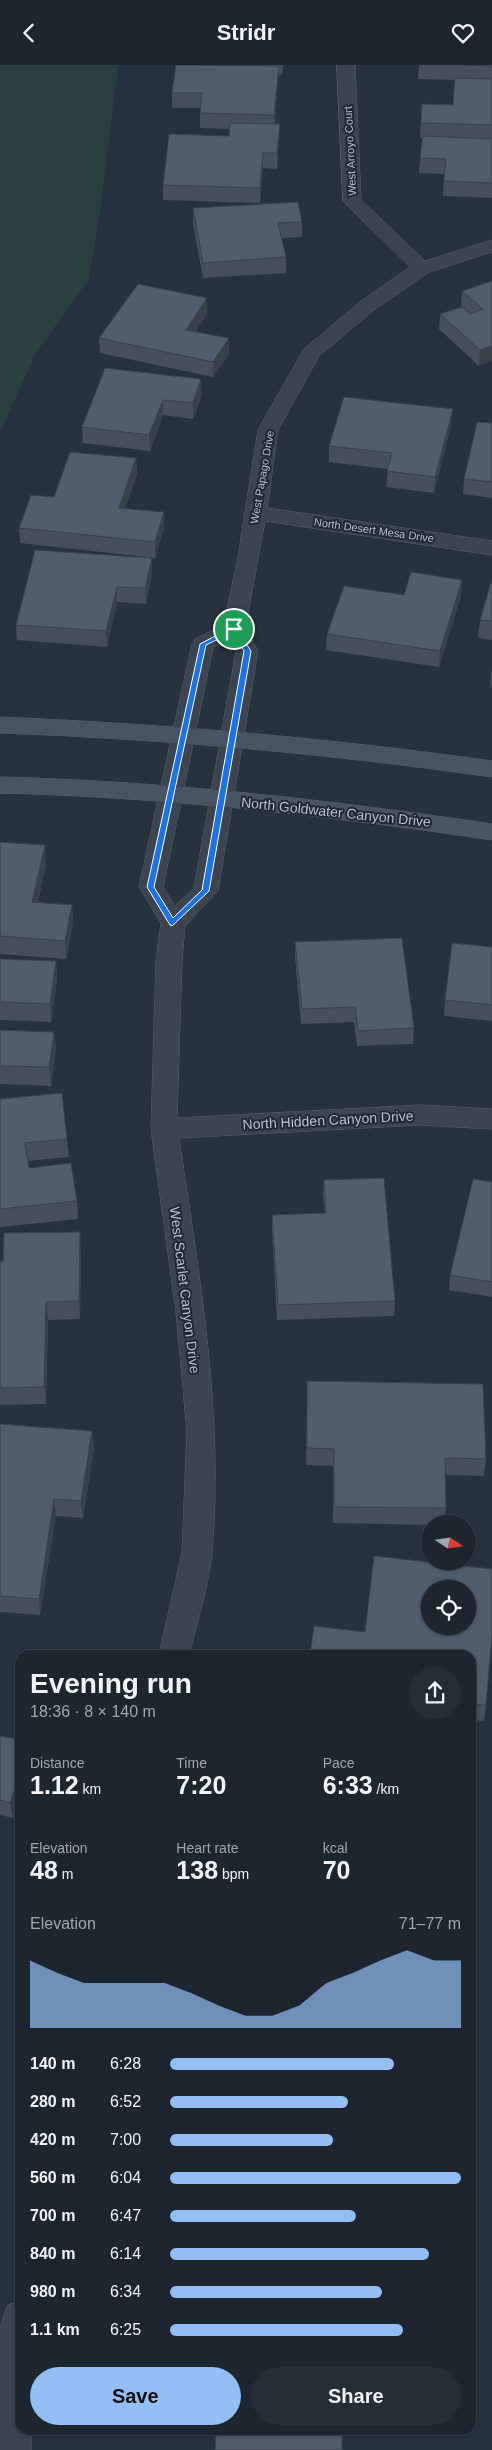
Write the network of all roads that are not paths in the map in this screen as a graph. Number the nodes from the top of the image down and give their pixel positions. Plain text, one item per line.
1 (346, 65) edge
2 (492, 246) edge
3 (422, 268) junction
4 (256, 513) junction
5 (492, 547) edge
6 (234, 629) junction
7 (0, 725) edge
8 (184, 735) junction
9 (232, 739) junction
10 (492, 769) edge
11 (0, 785) edge
12 (169, 795) junction
13 (221, 800) junction
14 (492, 832) edge
15 (172, 923) junction
16 (492, 1119) edge
17 (164, 1129) junction
18 (175, 1650) edge
19 (15, 2368) edge
20 (12, 2450) edge

1 - 3 street, West Arroyo Court
2 - 3 street, West Papago Drive
3 - 4 street, West Papago Drive
4 - 5 street, North Desert Mesa Drive
4 - 6 street, West Papago Drive
6 - 8 street
6 - 9 street
7 - 8 street
8 - 9 street
8 - 12 street
9 - 10 street
9 - 13 street
11 - 12 street, North Goldwater Canyon Drive
12 - 13 street, North Goldwater Canyon Drive
12 - 15 street
13 - 14 street, North Goldwater Canyon Drive
13 - 15 street
15 - 17 street, West Scarlet Canyon Drive
16 - 17 street, North Hidden Canyon Drive
17 - 18 street, West Scarlet Canyon Drive
19 - 20 street

